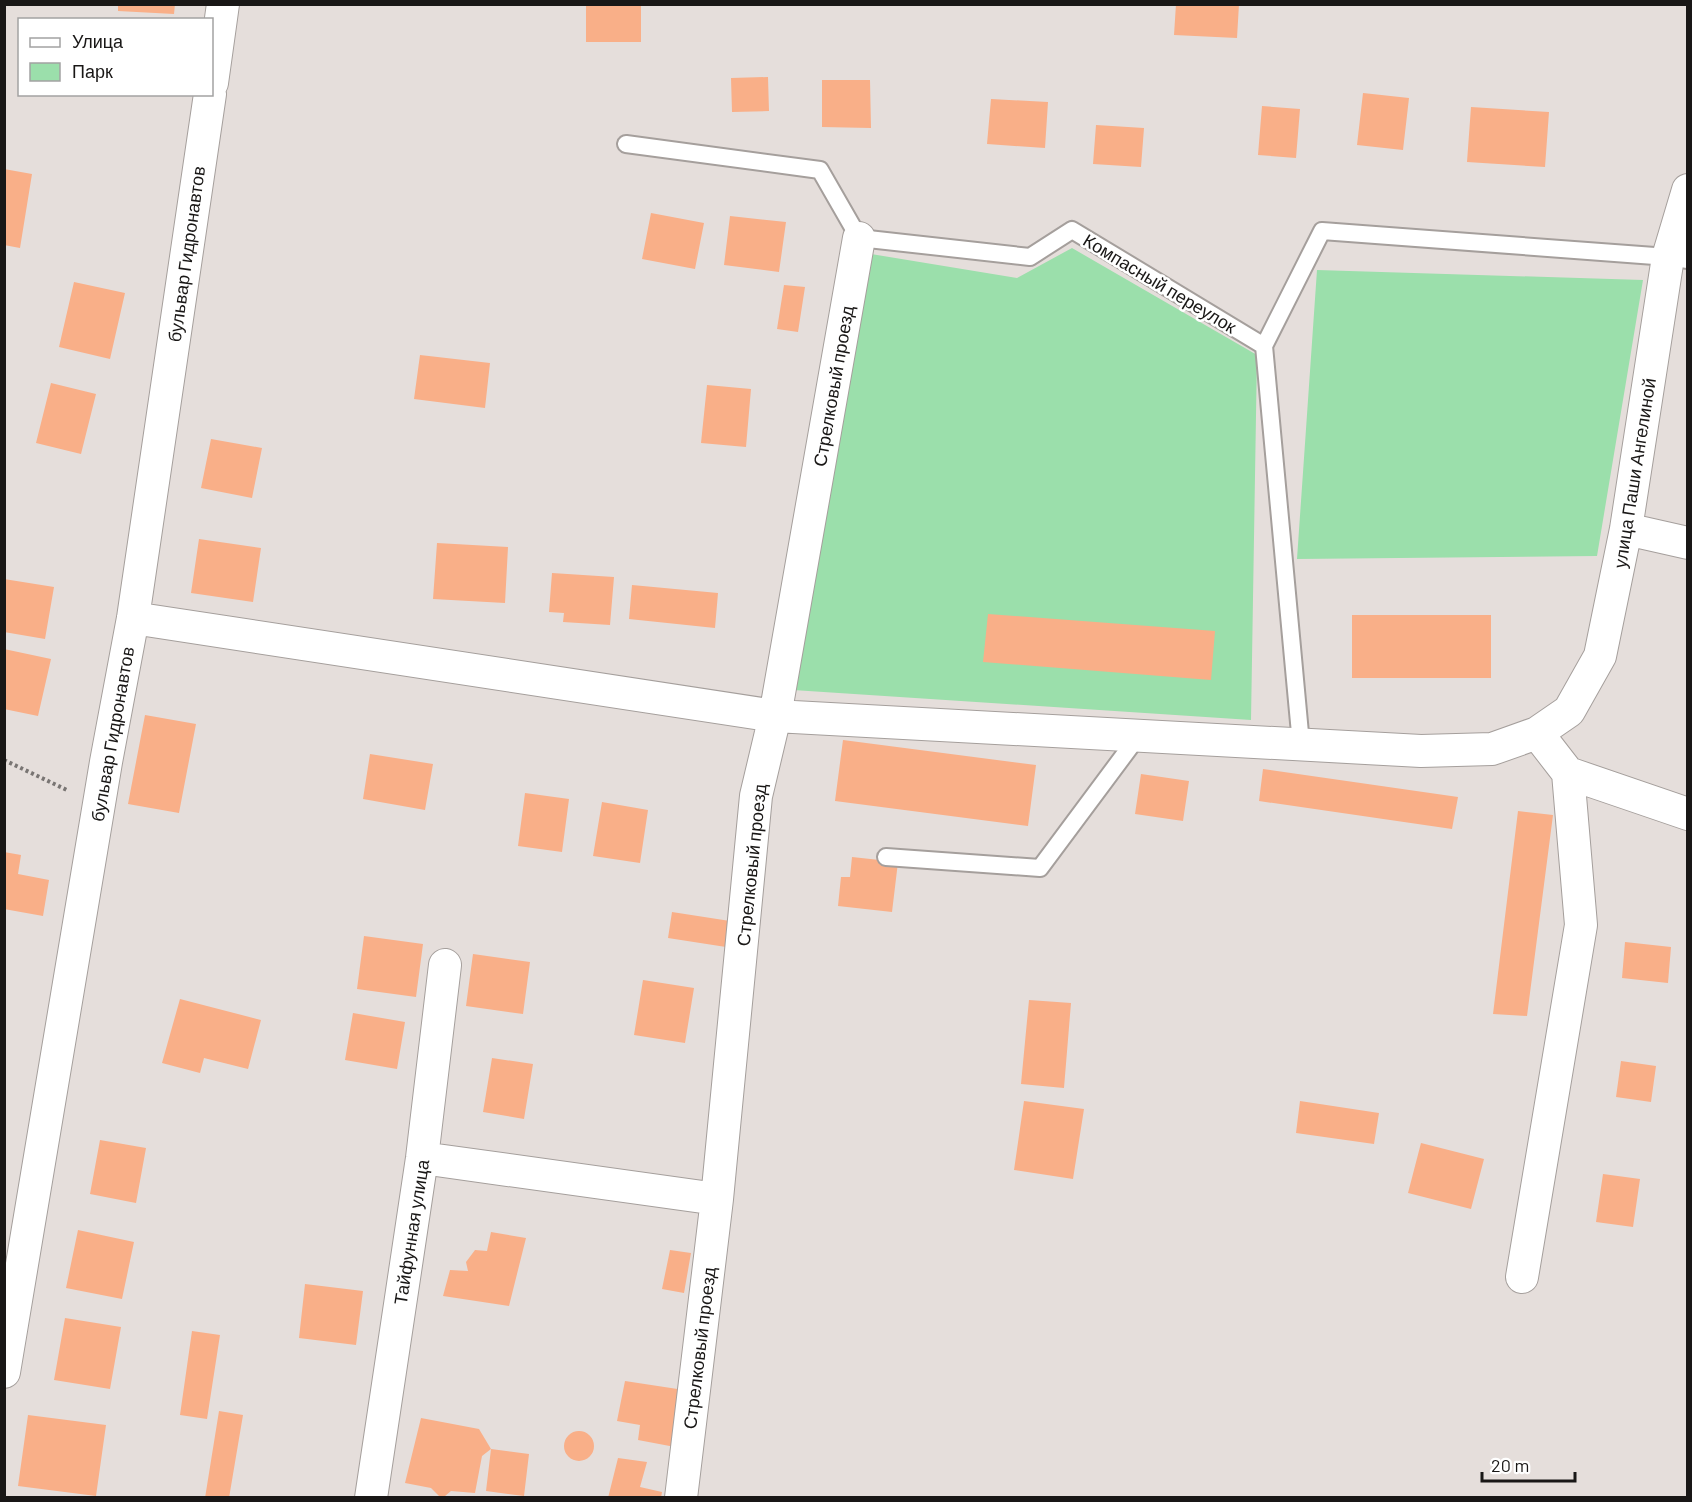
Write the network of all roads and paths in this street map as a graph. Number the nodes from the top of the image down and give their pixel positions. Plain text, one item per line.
1 (223, 4) edge
2 (213, 77) edge
3 (210, 96) edge
4 (626, 144) dead end
5 (1688, 190) edge
6 (859, 238) junction
7 (1678, 258) edge
8 (1264, 346) junction
9 (1626, 529) junction
10 (1688, 543) edge
11 (133, 618) junction
12 (775, 716) junction
13 (1537, 733) junction
14 (1139, 735) junction
15 (1301, 744) junction
16 (4, 760) edge
17 (1568, 773) junction
18 (98, 806) junction
19 (1688, 814) edge
20 (886, 857) dead end
21 (445, 965) dead end
22 (422, 1158) junction
23 (717, 1199) junction
24 (1522, 1278) dead end
25 (4, 1372) edge
26 (370, 1497) edge
27 (681, 1497) edge

1 - 2 street
3 - 11 street, бульвар Гидронавтов
4 - 6 lane
5 - 7 street, улица Паши Ангелиной
6 - 8 lane, Компасный переулок
6 - 12 street, Стрелковый проезд
7 - 8 lane
7 - 9 street, улица Паши Ангелиной
8 - 15 lane
9 - 10 street
9 - 13 street, улица Паши Ангелиной
11 - 12 street, улица Паши Ангелиной
11 - 18 street, бульвар Гидронавтов
12 - 14 street, улица Паши Ангелиной
12 - 23 street, Стрелковый проезд
13 - 15 street, улица Паши Ангелиной
13 - 17 street
14 - 15 street, улица Паши Ангелиной
14 - 20 lane
16 - 18 path
17 - 19 street
17 - 24 street
18 - 25 street, бульвар Гидронавтов
21 - 22 street, Тайфунная улица
22 - 23 street
22 - 26 street, Тайфунная улица
23 - 27 street, Стрелковый проезд

